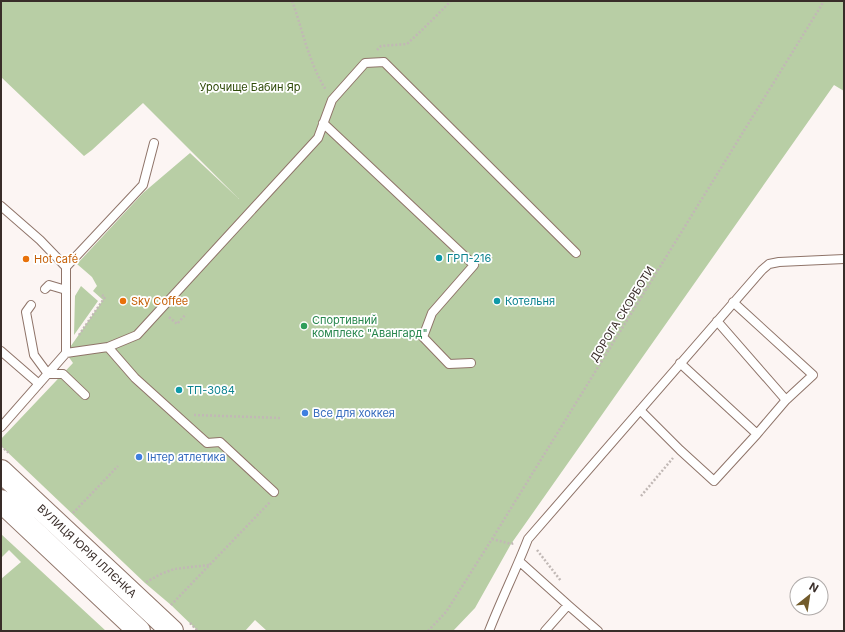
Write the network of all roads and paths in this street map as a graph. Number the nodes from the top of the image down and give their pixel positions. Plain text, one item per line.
1 (292, 1) edge
2 (451, 1) edge
3 (824, 1) edge
4 (365, 63) junction
5 (332, 100) junction
6 (323, 123) junction
7 (154, 143) dead end
8 (1, 206) edge
9 (576, 252) dead end
10 (844, 259) edge
11 (66, 267) junction
12 (45, 289) dead end
13 (66, 290) junction
14 (102, 295) dead end
15 (734, 302) junction
16 (31, 305) dead end
17 (161, 309) junction
18 (186, 314) dead end
19 (717, 321) junction
20 (108, 347) junction
21 (1, 351) edge
22 (66, 353) junction
23 (471, 363) dead end
24 (680, 363) junction
25 (48, 374) junction
26 (39, 384) junction
27 (85, 395) dead end
28 (786, 400) junction
29 (640, 410) junction
30 (175, 414) junction
31 (282, 418) dead end
32 (1, 427) edge
33 (757, 434) junction
34 (680, 450) junction
35 (118, 466) dead end
36 (1, 471) edge
37 (274, 492) joint
38 (641, 496) dead end
39 (1, 501) edge
40 (72, 513) dead end
41 (492, 539) junction
42 (528, 539) junction
43 (519, 561) junction
44 (210, 565) junction
45 (145, 583) dead end
46 (565, 586) dead end
47 (171, 605) dead end
48 (568, 605) junction
49 (139, 631) edge
50 (172, 631) edge
51 (428, 631) edge
52 (489, 631) edge
53 (545, 631) edge
54 (598, 631) edge

1 - 5 path
2 - 4 path
3 - 41 path, ДОРОГА СКОРБОТИ
4 - 5 lane
4 - 9 lane
5 - 6 lane
6 - 17 lane
6 - 23 lane
7 - 11 lane
8 - 11 lane
10 - 15 lane
11 - 13 lane
12 - 13 lane
13 - 22 lane
14 - 22 path
15 - 19 lane
15 - 28 lane
16 - 25 lane
17 - 18 path
17 - 20 lane
19 - 24 lane
19 - 28 lane
20 - 22 lane
20 - 30 lane
21 - 26 lane
22 - 25 lane
24 - 29 lane
24 - 33 lane
25 - 26 lane
25 - 27 lane
26 - 32 lane
28 - 33 lane
29 - 34 lane
29 - 42 lane
30 - 31 path
30 - 37 lane
33 - 34 lane
34 - 38 path
35 - 40 path
36 - 50 main road, ВУЛИЦЯ ЮРІЯ ІЛЛЄНКА
37 - 44 path
39 - 49 main road, ВУЛИЦЯ ЮРІЯ ІЛЛЄНКА
41 - 42 path
41 - 51 path, ДОРОГА СКОРБОТИ
42 - 43 lane
42 - 46 path
43 - 48 lane
43 - 52 lane
44 - 45 path
44 - 47 path
48 - 53 lane
48 - 54 lane

